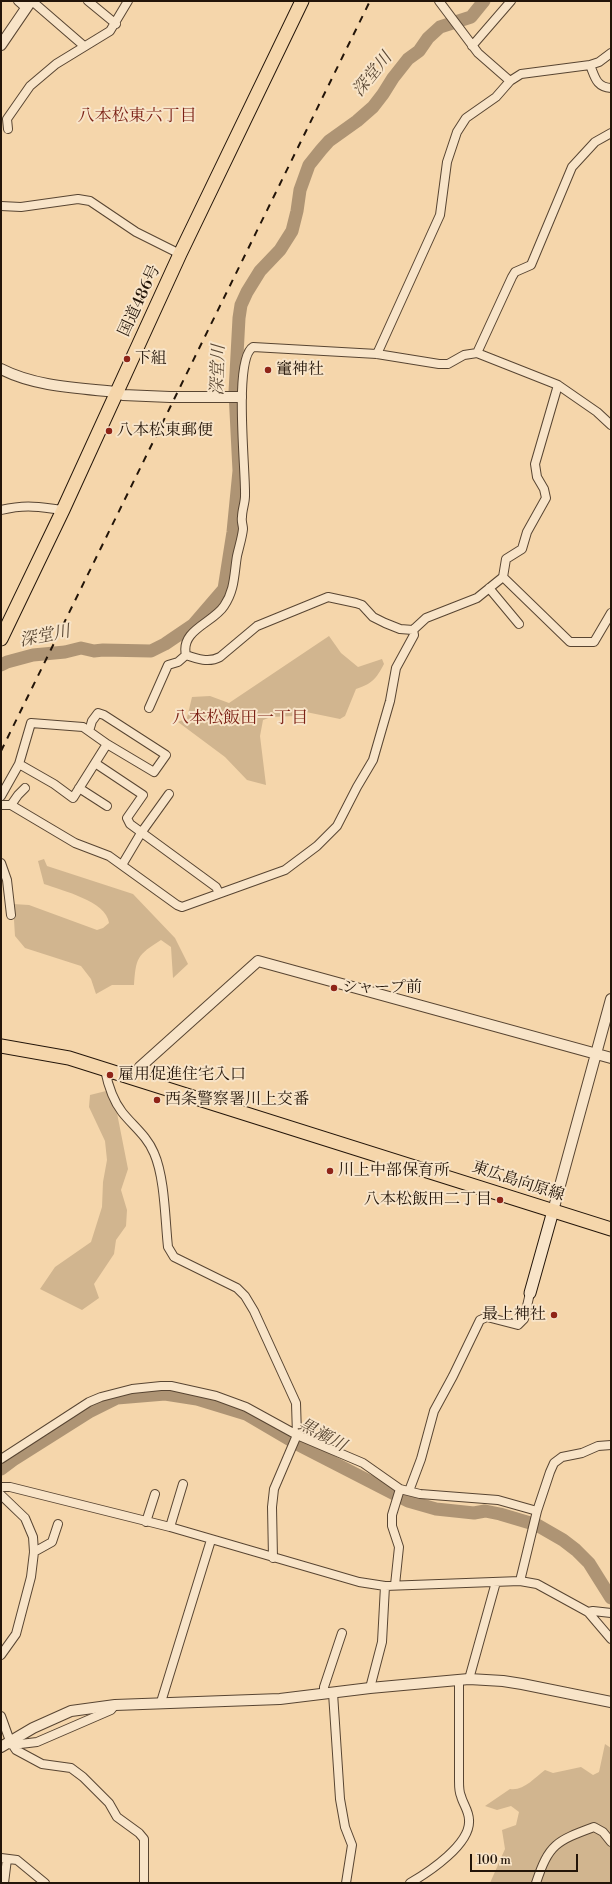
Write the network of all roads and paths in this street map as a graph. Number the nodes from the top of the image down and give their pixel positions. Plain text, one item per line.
1 (18, 1) edge
2 (88, 1) edge
3 (128, 1) edge
4 (302, 1) edge
5 (439, 1) edge
6 (510, 1) edge
7 (29, 4) edge
8 (116, 24) junction
9 (1, 45) edge
10 (84, 46) junction
11 (472, 46) junction
12 (611, 53) edge
13 (590, 65) junction
14 (510, 81) junction
15 (611, 88) edge
16 (8, 129) dead end
17 (611, 133) edge
18 (1, 206) edge
19 (180, 254) junction
20 (477, 353) junction
21 (377, 354) junction
22 (1, 369) edge
23 (558, 385) junction
24 (117, 392) junction
25 (238, 397) junction
26 (611, 425) edge
27 (1, 510) edge
28 (63, 510) junction
29 (503, 577) junction
30 (489, 588) junction
31 (611, 613) edge
32 (519, 624) dead end
33 (413, 630) junction
34 (1, 639) edge
35 (186, 655) junction
36 (149, 708) dead end
37 (89, 732) junction
38 (107, 744) junction
39 (96, 763) junction
40 (19, 764) junction
41 (25, 788) dead end
42 (79, 788) junction
43 (169, 794) dead end
44 (1, 796) edge
45 (1, 805) edge
46 (11, 805) junction
47 (107, 806) dead end
48 (141, 833) junction
49 (1, 863) edge
50 (122, 865) junction
51 (219, 893) junction
52 (11, 916) dead end
53 (611, 999) edge
54 (1, 1046) edge
55 (595, 1054) junction
56 (611, 1058) edge
57 (105, 1070) junction
58 (136, 1079) junction
59 (553, 1211) junction
60 (611, 1229) edge
61 (530, 1293) joint
62 (297, 1435) junction
63 (611, 1445) edge
64 (1, 1459) edge
65 (183, 1484) dead end
66 (1, 1487) edge
67 (400, 1489) junction
68 (409, 1492) junction
69 (155, 1494) dead end
70 (1, 1495) edge
71 (537, 1512) junction
72 (146, 1522) junction
73 (58, 1524) dead end
74 (170, 1528) junction
75 (211, 1540) junction
76 (34, 1552) junction
77 (273, 1558) junction
78 (520, 1581) junction
79 (496, 1582) junction
80 (395, 1585) junction
81 (385, 1586) junction
82 (588, 1612) junction
83 (609, 1613) edge
84 (342, 1633) dead end
85 (611, 1639) edge
86 (1, 1655) edge
87 (464, 1679) junction
88 (370, 1688) junction
89 (329, 1694) junction
90 (160, 1702) junction
91 (611, 1702) edge
92 (115, 1704) junction
93 (1, 1716) edge
94 (11, 1743) junction
95 (1, 1747) edge
96 (611, 1842) edge
97 (4, 1859) edge
98 (4, 1883) edge
99 (45, 1883) edge
100 (144, 1883) edge
101 (346, 1883) edge
102 (410, 1883) edge
103 (536, 1883) edge

1 - 7 street
2 - 8 street
3 - 8 street
4 - 19 main road, 国道486号
5 - 11 street
6 - 11 street
7 - 9 street
7 - 10 street
8 - 10 street
10 - 16 street
11 - 14 street
12 - 13 street
13 - 14 street
13 - 15 street
14 - 21 street
17 - 20 street
18 - 19 street
19 - 24 main road, 国道486号
20 - 21 street
20 - 23 street
21 - 25 street
22 - 24 street
23 - 26 street
23 - 29 street
24 - 25 street
24 - 28 main road, 国道486号
25 - 35 street
27 - 28 street
28 - 34 main road, 国道486号
29 - 30 street
29 - 31 street
30 - 32 street
30 - 33 street
33 - 35 street
33 - 51 street
35 - 36 street
37 - 38 street
37 - 38 street
37 - 40 street
38 - 39 street
39 - 42 street
39 - 48 street
40 - 42 street
40 - 44 street
41 - 46 street
42 - 47 street
43 - 48 street
45 - 46 street
46 - 50 street
48 - 50 street
48 - 51 street
49 - 52 street
50 - 51 street
53 - 55 street
54 - 57 main road, 東広島向原線
55 - 56 street
55 - 58 street
55 - 59 street
57 - 58 main road, 東広島向原線
57 - 62 street
58 - 59 main road, 東広島向原線
59 - 60 main road, 東広島向原線
59 - 61 main road
61 - 68 street
62 - 64 street
62 - 67 street
62 - 77 street
63 - 71 street
65 - 74 street
66 - 72 street
67 - 68 street
67 - 80 street
68 - 71 street
69 - 72 street
70 - 76 street
71 - 78 street
72 - 74 street
73 - 76 street
74 - 75 street
75 - 77 street
75 - 90 street
76 - 86 street
77 - 81 street
78 - 79 street
78 - 82 street
79 - 80 street
79 - 87 street
80 - 81 street
81 - 88 street
82 - 83 street
82 - 85 street
84 - 89 street
87 - 88 street
87 - 91 street
87 - 102 street
88 - 89 street
89 - 90 street
89 - 101 street
90 - 92 street
92 - 94 street
92 - 94 street
93 - 94 street
94 - 95 street
94 - 100 street
96 - 103 street
97 - 98 street
97 - 99 street

